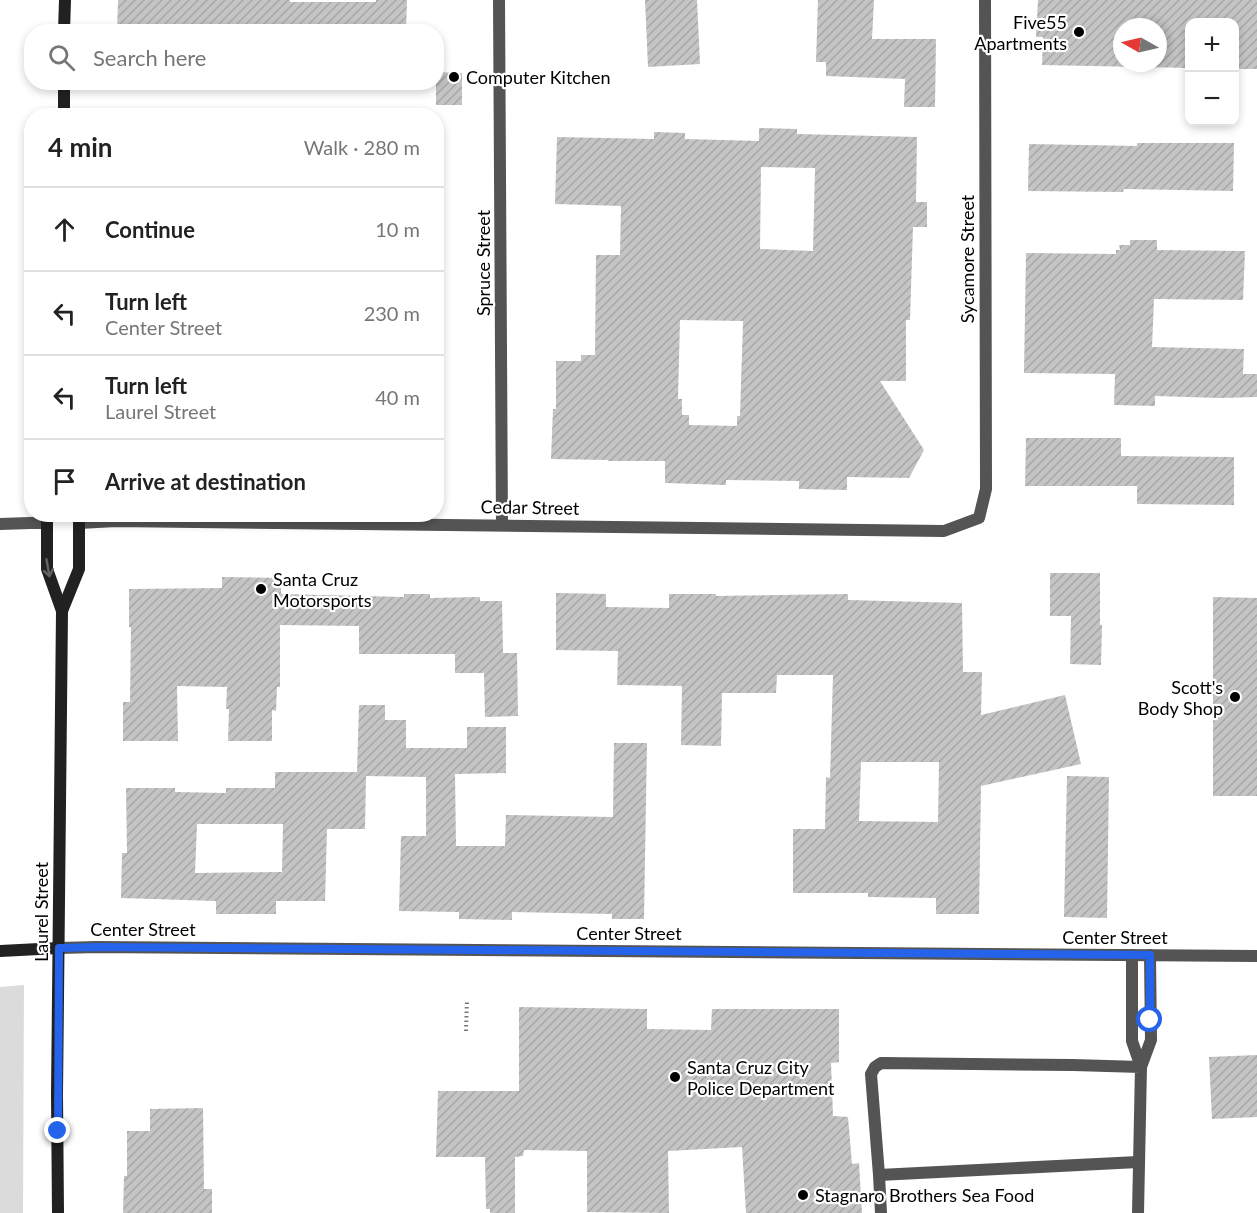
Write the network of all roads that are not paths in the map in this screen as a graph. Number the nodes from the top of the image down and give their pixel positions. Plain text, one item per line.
1 (65, 0) edge
2 (499, 0) edge
3 (985, 0) edge
4 (64, 24) edge
5 (64, 90) edge
6 (64, 108) edge
7 (979, 518) joint
8 (24, 521) edge
9 (47, 522) edge
10 (79, 522) edge
11 (212, 522) edge
12 (0, 524) edge
13 (502, 525) junction
14 (62, 611) junction
15 (59, 948) junction
16 (0, 951) edge
17 (1132, 955) junction
18 (1150, 955) junction
19 (1257, 956) edge
20 (1142, 1067) junction
21 (1138, 1162) junction
22 (879, 1175) junction
23 (58, 1213) edge
24 (881, 1213) edge
25 (1138, 1213) edge

1 - 4 main road
2 - 13 street, Spruce Street
3 - 7 street, Sycamore Street
5 - 6 main road
7 - 13 street, Cedar Street
8 - 12 street
9 -> 14 main road, Laurel Street
10 - 14 main road, Laurel Street
11 - 13 street, Cedar Street
14 - 15 main road, Laurel Street
15 - 16 main road, Center Street
15 - 17 street, Center Street
15 - 23 main road, Laurel Street
17 - 18 street, Center Street
17 - 20 street
18 - 19 street, Center Street
18 - 20 street
20 - 21 street
20 - 22 street
21 - 22 street
21 - 25 street
22 - 24 street

